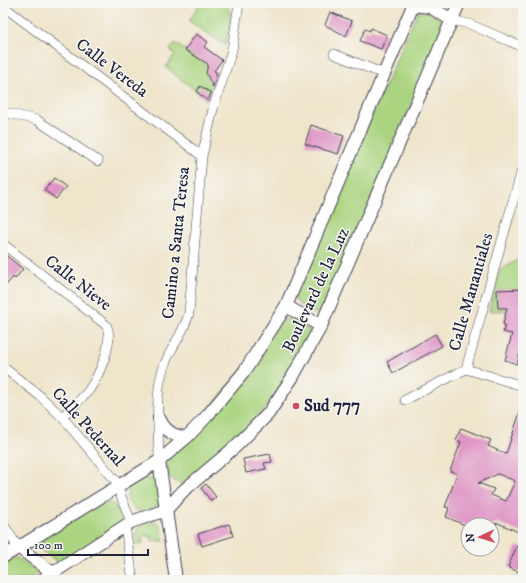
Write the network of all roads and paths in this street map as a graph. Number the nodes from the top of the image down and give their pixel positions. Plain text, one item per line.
1 (4, 3) edge
2 (239, 3) edge
3 (459, 3) edge
4 (414, 4) edge
5 (3, 6) edge
6 (452, 20) junction
7 (523, 47) edge
8 (334, 54) dead end
9 (384, 74) junction
10 (3, 112) edge
11 (202, 156) junction
12 (98, 160) dead end
13 (523, 166) edge
14 (3, 244) edge
15 (286, 306) junction
16 (321, 326) junction
17 (3, 367) edge
18 (466, 369) junction
19 (523, 386) edge
20 (405, 400) dead end
21 (62, 417) junction
22 (159, 418) junction
23 (187, 437) junction
24 (160, 461) junction
25 (119, 487) junction
26 (166, 510) junction
27 (3, 524) edge
28 (128, 524) junction
29 (18, 547) junction
30 (3, 556) edge
31 (55, 577) edge
32 (42, 580) edge
33 (133, 580) edge
34 (176, 580) edge

1 - 5 street
2 - 11 street, Camino a Santa Teresa
3 - 6 street, Boulevard de la Luz
4 - 6 street
4 - 9 street, Boulevard de la Luz
5 - 11 street, Calle Vereda
6 - 7 street
6 - 16 street, Boulevard de la Luz
8 - 9 street
9 - 15 street, Boulevard de la Luz
10 - 12 street
11 - 22 street, Camino a Santa Teresa
13 - 18 street, Calle Manantiales
14 - 21 street, Calle Nieve
15 - 16 street
15 - 23 street, Boulevard de la Luz
16 - 26 street, Boulevard de la Luz
17 - 21 street, Calle Pedernal
18 - 19 street, Calle Manantiales
18 - 20 street
21 - 25 street, Calle Pedernal
22 - 23 street
22 - 24 street, Camino a Santa Teresa
23 - 24 street, Boulevard de la Luz
24 - 25 street, Boulevard de la Luz
24 - 26 street, Camino a Santa Teresa
25 - 28 street, Calle Pedernal
25 - 29 street, Boulevard de la Luz
26 - 28 street, Boulevard de la Luz
26 - 34 street, Camino a Santa Teresa
27 - 29 street
28 - 31 street, Boulevard de la Luz
28 - 33 street, Calle Pedernal
29 - 30 street, Boulevard de la Luz
29 - 31 street
31 - 32 street, Boulevard de la Luz

